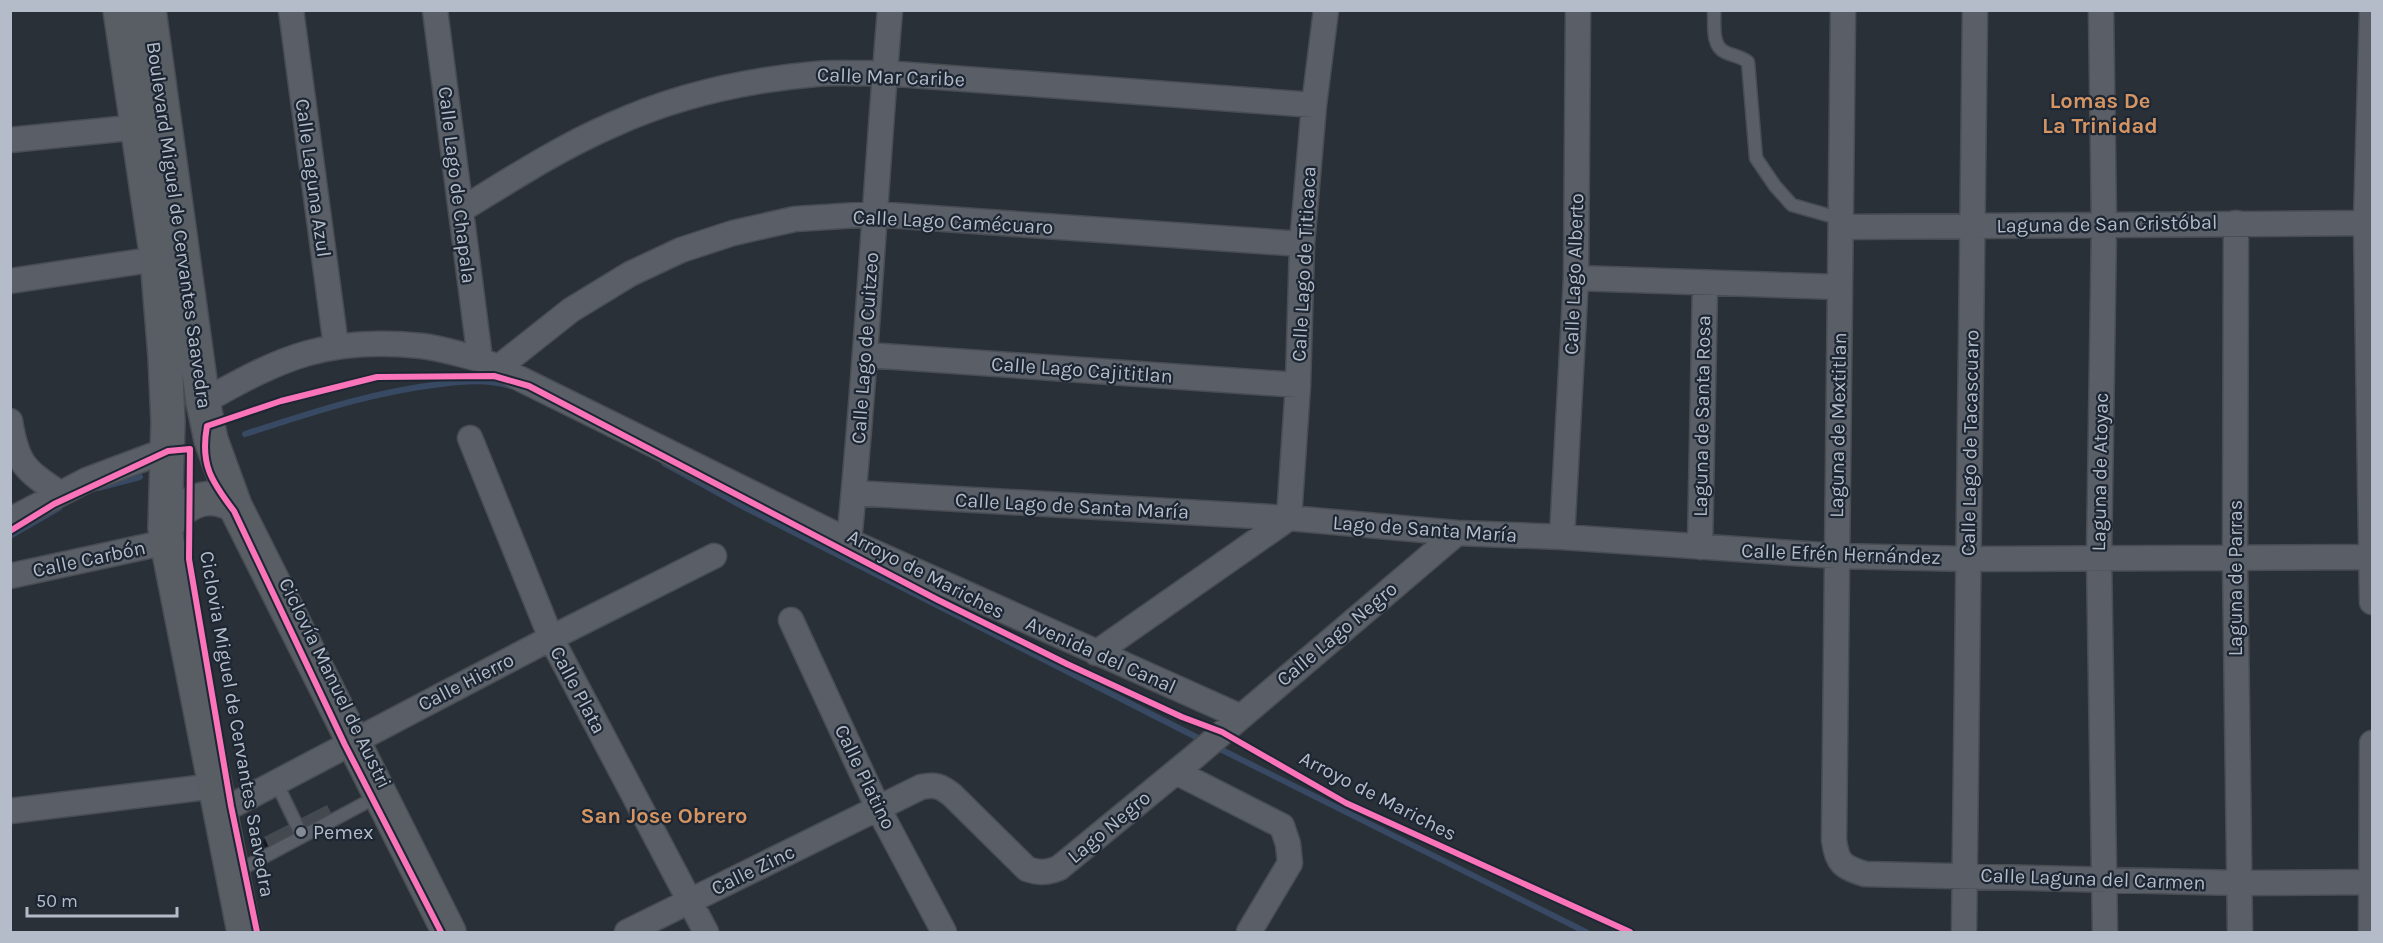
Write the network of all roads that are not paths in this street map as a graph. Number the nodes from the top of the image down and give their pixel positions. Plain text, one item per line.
1 (120, 10) edge
2 (149, 10) edge
3 (291, 10) edge
4 (435, 10) edge
5 (890, 10) edge
6 (1326, 10) edge
7 (1578, 10) edge
8 (1714, 10) edge
9 (1843, 10) edge
10 (1975, 10) edge
11 (2101, 10) edge
12 (2372, 10) edge
13 (884, 73) junction
14 (1314, 105) junction
15 (139, 127) junction
16 (10, 140) edge
17 (461, 210) junction
18 (874, 214) junction
19 (1842, 221) junction
20 (2236, 223) junction
21 (2369, 223) edge
22 (2104, 225) junction
23 (1973, 226) junction
24 (1302, 243) junction
25 (157, 260) junction
26 (1576, 278) junction
27 (10, 281) edge
28 (1705, 284) junction
29 (1840, 287) junction
30 (336, 346) junction
31 (867, 355) junction
32 (490, 363) junction
33 (1298, 385) junction
34 (203, 402) junction
35 (11, 428) edge
36 (168, 436) junction
37 (470, 438) dead end
38 (59, 493) junction
39 (854, 493) junction
40 (235, 506) junction
41 (1289, 518) junction
42 (10, 520) edge
43 (1457, 533) junction
44 (166, 535) junction
45 (1562, 537) junction
46 (849, 541) junction
47 (1700, 547) junction
48 (714, 556) dead end
49 (1837, 556) junction
50 (2372, 557) edge
51 (2099, 558) junction
52 (2235, 558) junction
53 (1968, 559) junction
54 (10, 576) edge
55 (2373, 602) edge
56 (791, 620) dead end
57 (551, 638) junction
58 (1096, 653) junction
59 (1239, 716) junction
60 (1217, 736) joint
61 (352, 741) junction
62 (2373, 743) edge
63 (1185, 764) junction
64 (276, 782) junction
65 (380, 795) junction
66 (218, 799) junction
67 (878, 808) junction
68 (10, 811) edge
69 (302, 836) junction
70 (1834, 840) joint
71 (233, 873) junction
72 (1964, 875) junction
73 (2105, 879) junction
74 (2372, 882) edge
75 (2239, 883) junction
76 (690, 902) junction
77 (244, 933) edge
78 (449, 933) edge
79 (627, 933) edge
80 (706, 933) edge
81 (944, 933) edge
82 (1249, 933) edge
83 (1964, 933) edge
84 (2106, 933) edge
85 (2240, 933) edge
86 (2371, 933) edge

1 - 15 main road, Boulevard Miguel de Cervantes Saavedra
2 - 34 main road, Boulevard Miguel de Cervantes Saavedra
3 - 30 street, Calle Laguna Azul
4 - 17 street, Calle Lago de Chapala
5 - 13 street, Calle Lago de Cuitzeo
6 - 14 street, Calle Lago de Titicaca
7 - 26 street, Calle Lago Alberto
8 - 19 lane
9 - 19 street, Laguna de Mextitlan
10 - 23 street, Calle Lago de Tacascuaro
11 - 22 street, Laguna de Atoyac
12 - 21 street
13 - 14 street, Calle Mar Caribe
13 - 17 street, Calle Mar Caribe
13 - 18 street, Calle Lago de Cuitzeo
14 - 24 street, Calle Lago de Titicaca
15 - 16 street
15 - 25 main road, Boulevard Miguel de Cervantes Saavedra
17 - 32 street, Calle Lago de Chapala
18 - 24 street, Calle Lago Camécuaro
18 - 31 street, Calle Lago de Cuitzeo
18 - 32 street, Calle Lago Camécuaro
19 - 23 street, Laguna de San Cristóbal
19 - 29 street, Laguna de Mextitlan
20 - 21 street, Laguna de San Cristóbal
20 - 22 street, Laguna de San Cristóbal
20 - 52 street, Laguna de Parras
21 - 50 street
22 - 23 street, Laguna de San Cristóbal
22 - 51 street, Laguna de Atoyac
23 - 53 street, Calle Lago de Tacascuaro
24 - 33 street, Calle Lago de Titicaca
25 - 27 street
25 - 36 main road, Boulevard Miguel de Cervantes Saavedra
26 - 28 street
26 - 45 street, Calle Lago Alberto
28 - 29 street
28 - 47 street, Laguna de Santa Rosa
29 - 49 street, Laguna de Mextitlan
30 - 32 street, Avenida del Canal
30 - 34 street, Avenida del Canal
31 - 33 street, Calle Lago Cajititlan
31 - 39 street, Calle Lago de Cuitzeo
32 - 46 street, Avenida del Canal
33 - 41 street, Calle Lago de Titicaca
34 - 36 main road
34 - 40 main road, Boulevard Miguel de Cervantes Saavedra
35 - 38 street
36 - 38 street
36 - 44 main road, Boulevard Miguel de Cervantes Saavedra
37 - 57 street, Calle Plata
38 - 42 street
39 - 41 street, Calle Lago de Santa María
39 - 46 street, Calle Lago de Cuitzeo
40 - 44 main road
40 - 61 main road, Boulevard Miguel de Cervantes Saavedra
41 - 43 street, Lago de Santa María
41 - 58 street
43 - 45 street, Lago de Santa María
43 - 59 street, Calle Lago Negro
44 - 54 street, Calle Carbón
44 - 66 main road, Boulevard Miguel de Cervantes Saavedra
45 - 47 street, Calle Efrén Hernández
46 - 58 street, Avenida del Canal
47 - 49 street, Calle Efrén Hernández
48 - 57 street, Calle Hierro
49 - 53 street, Calle Efrén Hernández
49 - 70 street, Laguna de Mextitlan
50 - 52 street, Calle Efrén Hernández
50 - 55 street
51 - 52 street, Calle Efrén Hernández
51 - 53 street, Calle Efrén Hernández
51 - 73 street, Laguna de Atoyac
52 - 75 street, Laguna de Parras
53 - 72 street, Calle Lago de Tacascuaro
56 - 67 street, Calle Platino
57 - 61 street, Calle Hierro
57 - 76 street, Calle Plata
58 - 59 street, Avenida del Canal
59 - 60 street, Calle Lago Negro
60 - 63 street, Lago Negro
61 - 64 street, Calle Hierro
61 - 65 main road, Boulevard Miguel de Cervantes Saavedra
62 - 74 street
63 - 67 street, Lago Negro
63 - 82 street
64 - 66 street, Calle Hierro
64 - 69 lane
65 - 69 lane
65 - 78 main road, Boulevard Miguel de Cervantes Saavedra
66 - 68 street, Calle Hierro
66 - 71 main road, Boulevard Miguel de Cervantes Saavedra
67 - 76 street, Calle Zinc
67 - 81 street, Calle Platino
69 - 71 lane
70 - 72 street, Calle Laguna del Carmen
71 - 77 main road, Boulevard Miguel de Cervantes Saavedra
72 - 73 street, Calle Laguna del Carmen
72 - 83 street, Calle Lago de Tacascuaro
73 - 75 street, Calle Laguna del Carmen
73 - 84 street, Laguna de Atoyac
74 - 75 street, Calle Laguna del Carmen
74 - 86 street
75 - 85 street, Laguna de Parras
76 - 79 street, Calle Zinc
76 - 80 street, Calle Plata

